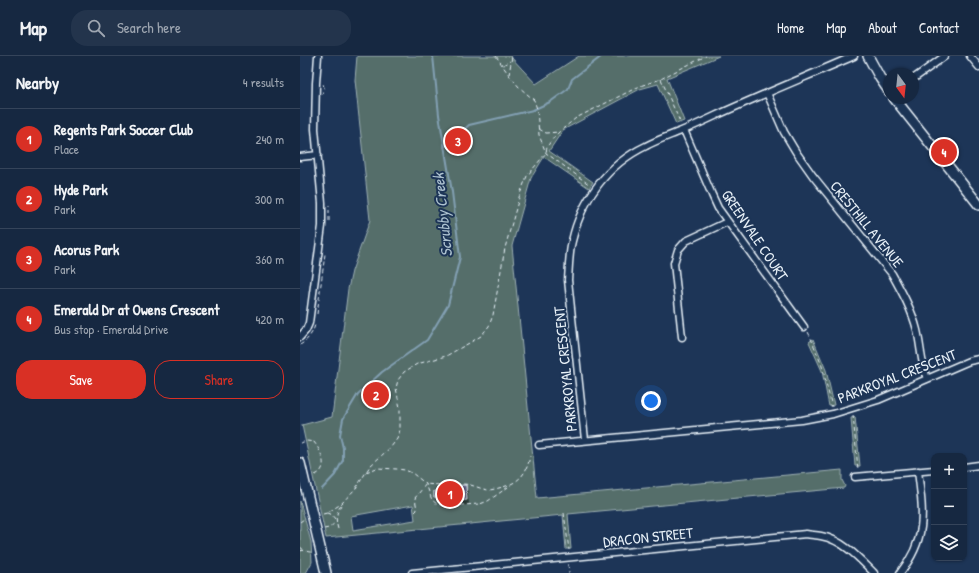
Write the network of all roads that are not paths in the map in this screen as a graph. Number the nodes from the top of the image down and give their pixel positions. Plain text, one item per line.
1 (318, 56) edge
2 (854, 56) edge
3 (868, 56) edge
4 (945, 56) edge
5 (970, 56) edge
6 (979, 67) edge
7 (919, 75) edge
8 (883, 82) edge
9 (767, 93) junction
10 (899, 104) edge
11 (684, 130) junction
12 (318, 156) junction
13 (300, 157) edge
14 (979, 205) edge
15 (727, 222) junction
16 (804, 327) road end
17 (300, 337) edge
18 (682, 338) dead end
19 (979, 359) edge
20 (928, 379) junction
21 (585, 440) junction
22 (539, 445) dead end
23 (300, 463) edge
24 (979, 465) edge
25 (967, 467) edge
26 (931, 470) edge
27 (918, 471) junction
28 (857, 477) road end
29 (326, 573) edge
30 (412, 573) edge
31 (874, 573) edge
32 (900, 573) edge

1 - 12 street
2 - 9 street, PARKROYAL CRESCENT
3 - 8 street
4 - 7 street
5 - 6 street
9 - 11 street, PARKROYAL CRESCENT
9 - 20 street, CRESTHILL AVENUE
10 - 14 street
11 - 15 street, GREENVALE COURT
11 - 21 street, PARKROYAL CRESCENT
12 - 13 street
12 - 17 street
15 - 16 street, GREENVALE COURT
15 - 18 street
19 - 20 street, PARKROYAL CRESCENT
20 - 21 street, PARKROYAL CRESCENT
21 - 22 street
23 - 29 street
24 - 25 street
26 - 27 street
27 - 28 street
27 - 32 street
30 - 31 street, DRACON STREET

